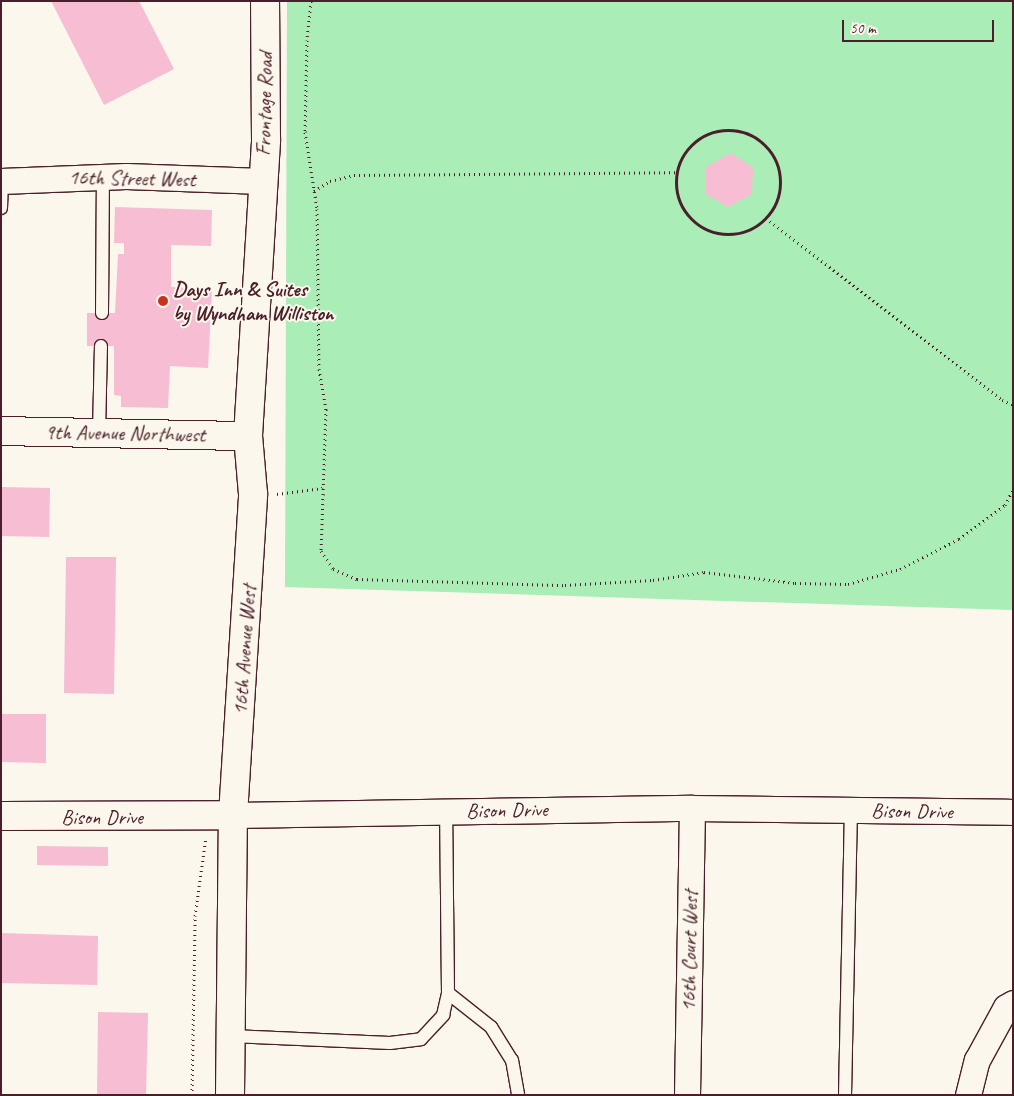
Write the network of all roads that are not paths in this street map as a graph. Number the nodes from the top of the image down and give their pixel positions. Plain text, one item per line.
1 (265, 1) edge
2 (103, 176) junction
3 (2, 181) edge
4 (261, 194) junction
5 (1, 208) edge
6 (102, 313) dead end
7 (101, 346) dead end
8 (1, 431) edge
9 (99, 433) junction
10 (248, 436) junction
11 (692, 808) junction
12 (851, 810) junction
13 (446, 811) junction
14 (1013, 812) edge
15 (233, 815) junction
16 (1, 816) edge
17 (448, 993) junction
18 (1013, 1003) edge
19 (231, 1036) junction
20 (230, 1095) edge
21 (518, 1095) edge
22 (687, 1095) edge
23 (844, 1095) edge
24 (968, 1095) edge

1 - 4 street, Frontage Road
2 - 3 street, 16th Street West
2 - 4 street, 16th Street West
2 - 6 lane
3 - 5 lane
4 - 10 street, 16th Avenue West
7 - 9 lane
8 - 9 street, 9th Avenue Northwest
9 - 10 street, 9th Avenue Northwest
10 - 15 street, 16th Avenue West
11 - 12 street, Bison Drive
11 - 13 street, Bison Drive
11 - 22 street, 16th Court West
12 - 14 street, Bison Drive
12 - 23 lane
13 - 15 street, Bison Drive
13 - 17 lane
15 - 16 street, Bison Drive
15 - 19 street, 16th Avenue West
17 - 19 lane
17 - 21 lane
18 - 24 street
19 - 20 street, 16th Avenue West

